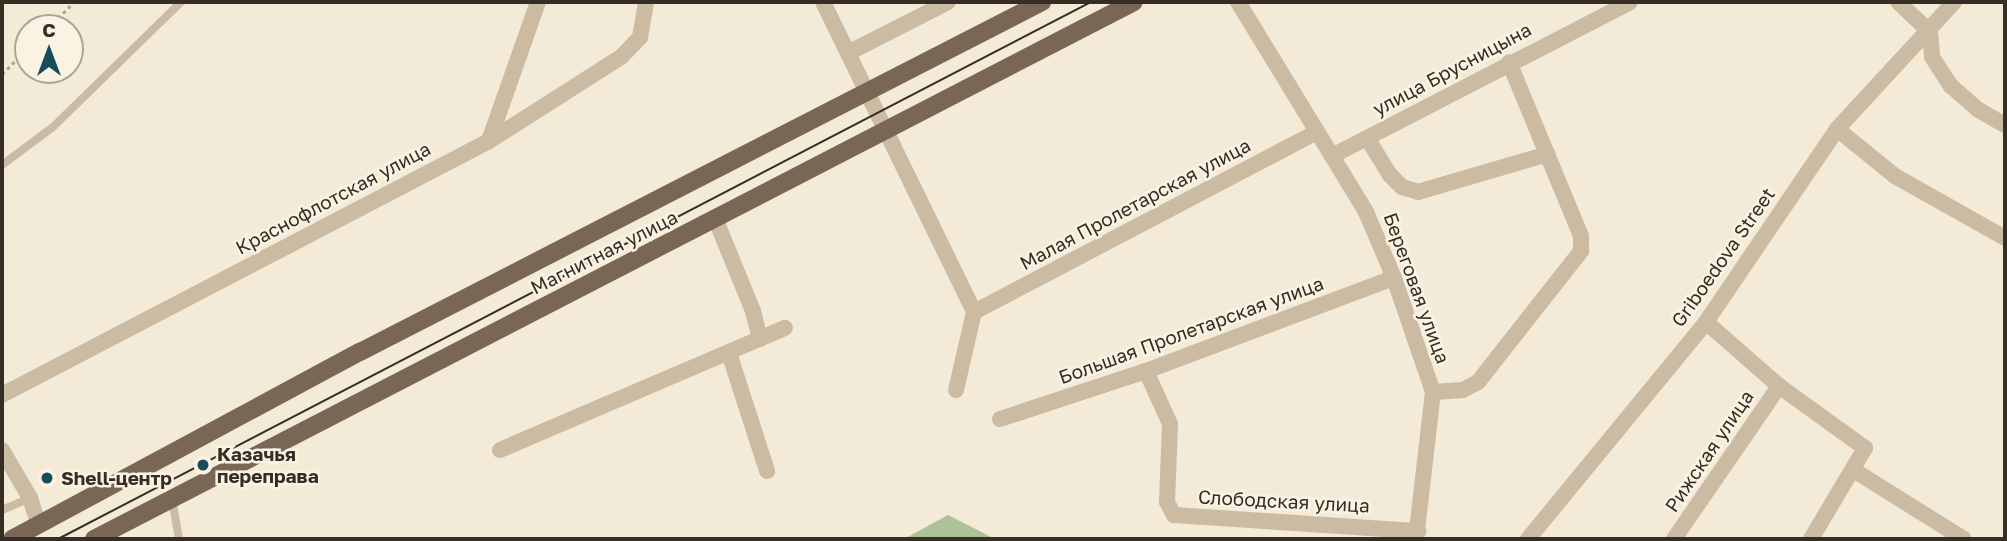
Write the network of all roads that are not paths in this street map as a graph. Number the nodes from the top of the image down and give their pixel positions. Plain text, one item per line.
1 (181, 2) edge
2 (538, 2) edge
3 (646, 2) edge
4 (823, 2) edge
5 (948, 2) edge
6 (1042, 2) edge
7 (1134, 2) edge
8 (1238, 2) edge
9 (1630, 2) edge
10 (1898, 2) edge
11 (1954, 2) edge
12 (928, 6) edge
13 (1930, 32) junction
14 (848, 53) junction
15 (1509, 62) junction
16 (866, 93) junction
17 (2005, 125) edge
18 (1837, 129) junction
19 (884, 131) junction
20 (1315, 133) junction
21 (1367, 138) junction
22 (489, 141) junction
23 (1548, 154) junction
24 (1332, 156) junction
25 (2, 165) edge
26 (715, 218) junction
27 (2005, 238) edge
28 (1394, 278) junction
29 (974, 312) junction
30 (1706, 322) junction
31 (785, 328) dead end
32 (760, 339) junction
33 (729, 353) junction
34 (1146, 371) junction
35 (1779, 386) junction
36 (956, 390) dead end
37 (1433, 392) junction
38 (2, 395) edge
39 (1000, 419) dead end
40 (2, 450) edge
41 (500, 450) dead end
42 (767, 471) dead end
43 (1855, 471) junction
44 (30, 498) junction
45 (172, 499) junction
46 (2, 510) edge
47 (42, 532) edge
48 (1417, 535) edge
49 (1958, 538) edge
50 (12, 539) edge
51 (94, 539) edge
52 (179, 539) edge
53 (1528, 539) edge
54 (1674, 539) edge
55 (1811, 539) edge

1 - 25 lane
2 - 22 street
3 - 22 street, Краснофлотская улица
4 - 14 street
5 - 12 street
6 - 16 main road, Магнитная улица
7 - 19 main road, Магнитная улица
8 - 20 street, Береговая улица
9 - 15 street, улица Брусницына
10 - 13 street
11 - 13 street, Griboedova Street
12 - 14 street
13 - 17 street
13 - 18 street, Griboedova Street
14 - 16 street
15 - 21 street, улица Брусницына
15 - 23 street
16 - 19 street
16 - 47 main road, Магнитная улица
18 - 27 street
18 - 30 street, Griboedova Street
19 - 26 main road, Магнитная улица
19 - 29 street
20 - 24 street, Береговая улица
20 - 29 street, Малая Пролетарская улица
21 - 23 street
21 - 24 street, улица Брусницына
22 - 38 street, Краснофлотская улица
23 - 37 street
24 - 28 street, Береговая улица
26 - 32 street
26 - 45 main road, Магнитная улица
28 - 34 street, Большая Пролетарская улица
28 - 37 street, Береговая улица
29 - 36 street
30 - 35 street
30 - 53 street, Griboedova Street
31 - 32 street
32 - 33 street
33 - 41 street
33 - 42 street
34 - 39 street, Большая Пролетарская улица
34 - 48 street, Слободская улица
35 - 43 street
35 - 54 street, Рижская улица
37 - 48 street, Береговая улица
40 - 44 street
43 - 49 street
43 - 55 street
44 - 46 lane
44 - 47 street
45 - 51 main road, Магнитная улица
45 - 52 lane
47 - 50 main road, Магнитная улица

